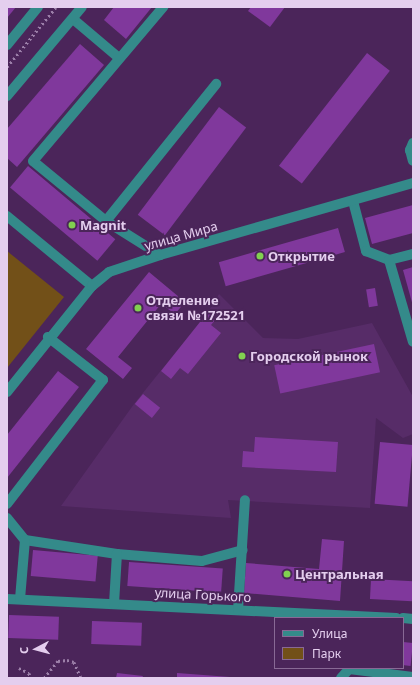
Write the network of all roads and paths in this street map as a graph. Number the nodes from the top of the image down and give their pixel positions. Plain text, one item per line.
1 (38, 7) edge
2 (56, 7) edge
3 (82, 7) edge
4 (163, 7) edge
5 (72, 19) junction
6 (7, 45) edge
7 (120, 58) junction
8 (7, 67) edge
9 (216, 84) dead end
10 (7, 96) edge
11 (413, 143) edge
12 (413, 161) edge
13 (413, 183) edge
14 (353, 201) junction
15 (7, 216) edge
16 (106, 221) junction
17 (413, 254) edge
18 (160, 255) junction
19 (389, 260) junction
20 (92, 286) junction
21 (48, 337) junction
22 (413, 342) edge
23 (7, 392) edge
24 (245, 500) dead end
25 (7, 504) edge
26 (7, 518) edge
27 (25, 540) junction
28 (242, 550) junction
29 (117, 554) junction
30 (7, 599) edge
31 (20, 599) junction
32 (114, 604) junction
33 (238, 610) junction
34 (378, 617) edge
35 (19, 668) dead end
36 (413, 677) edge
37 (31, 678) edge
38 (44, 678) edge
39 (81, 678) edge
40 (341, 678) edge

1 - 6 street
2 - 8 path
3 - 5 street
4 - 7 street
5 - 7 street
5 - 10 street
7 - 16 street
9 - 16 street
11 - 12 street
13 - 14 street, улица Мира
14 - 18 street, улица Мира
14 - 19 street
15 - 20 street
16 - 18 street
17 - 19 street
18 - 20 street, улица Мира
19 - 22 street
20 - 21 street, улица Мира
21 - 23 street, улица Мира
21 - 25 street
24 - 28 street
26 - 27 street
27 - 29 street
27 - 31 street
28 - 29 street
28 - 33 street
29 - 32 street
30 - 31 street, улица Горького
31 - 32 street, улица Горького
32 - 33 street, улица Горького
33 - 34 street, улица Горького
35 - 37 path
36 - 40 street
38 - 39 path

